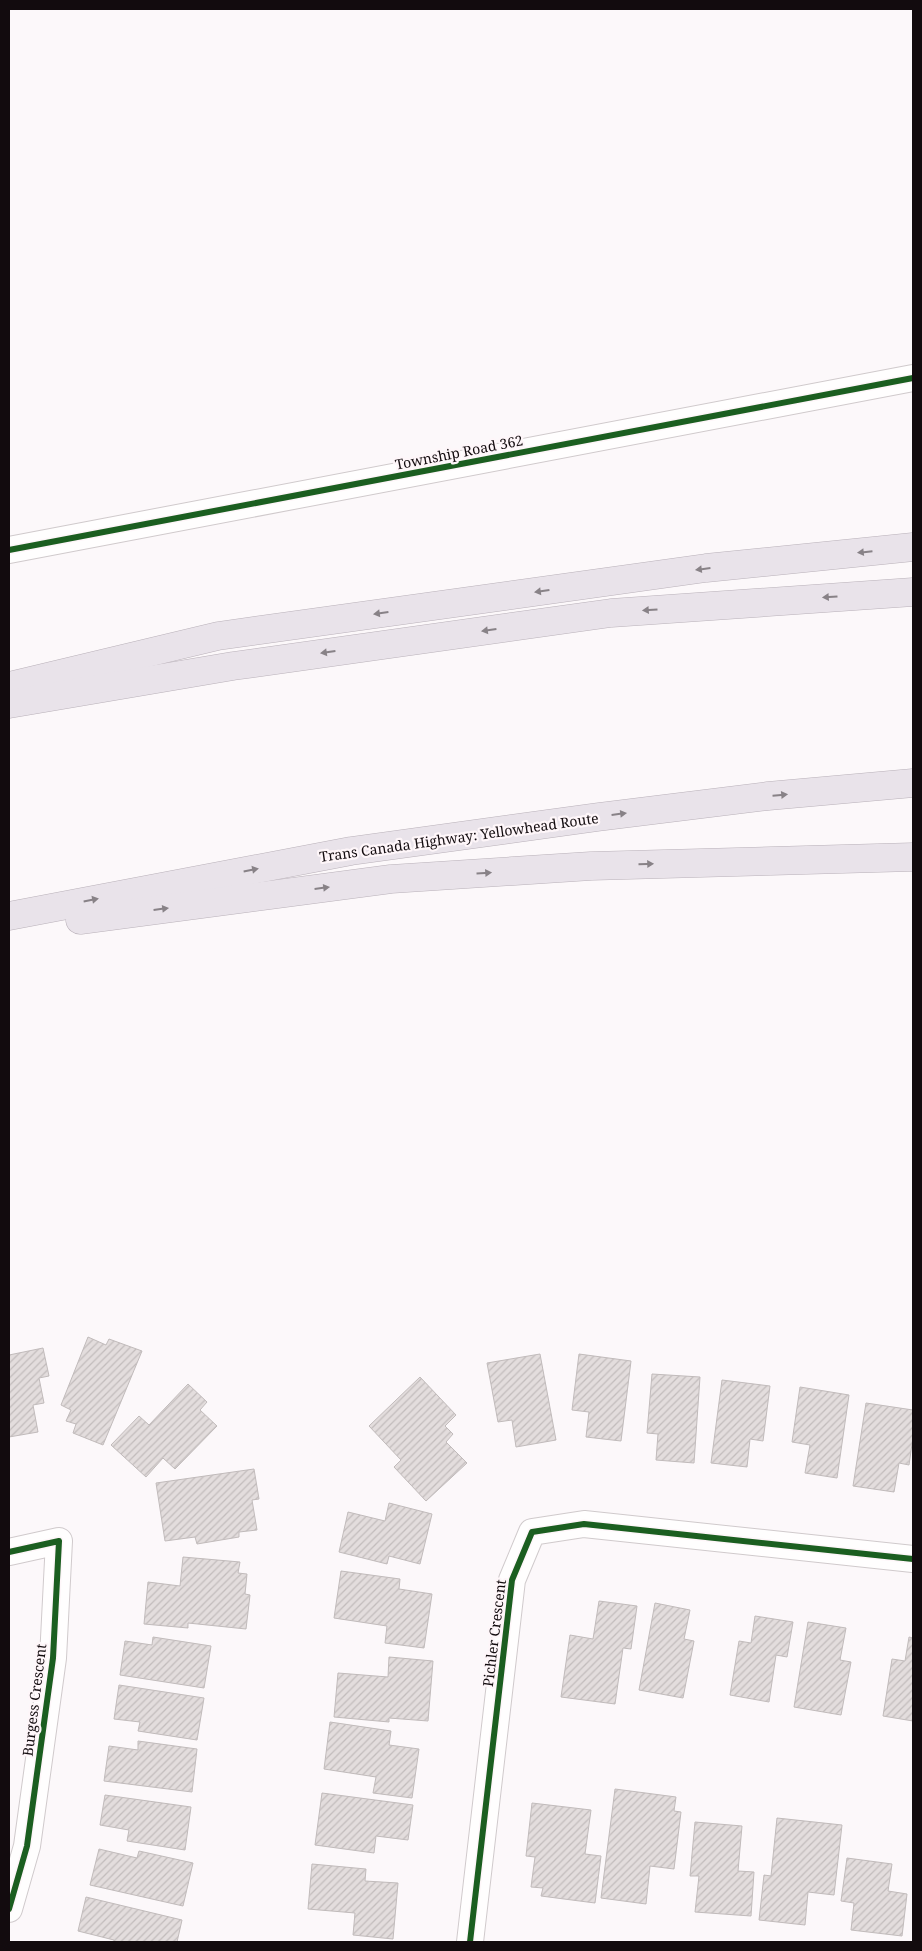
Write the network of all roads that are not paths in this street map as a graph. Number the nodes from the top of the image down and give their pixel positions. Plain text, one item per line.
1 (913, 378) edge
2 (913, 547) edge
3 (9, 550) edge
4 (913, 592) edge
5 (9, 686) edge
6 (9, 704) edge
7 (913, 783) edge
8 (913, 857) edge
9 (9, 916) edge
10 (9, 929) edge
11 (9, 1552) edge
12 (913, 1559) edge
13 (9, 1909) edge
14 (470, 1942) edge

1 - 3 street, Township Road 362
2 -> 5 highway
4 -> 6 highway
9 -> 7 highway, Trans Canada Highway: Yellowhead Route
10 -> 8 highway
11 - 13 street, Burgess Crescent
12 - 14 street, Pichler Crescent

